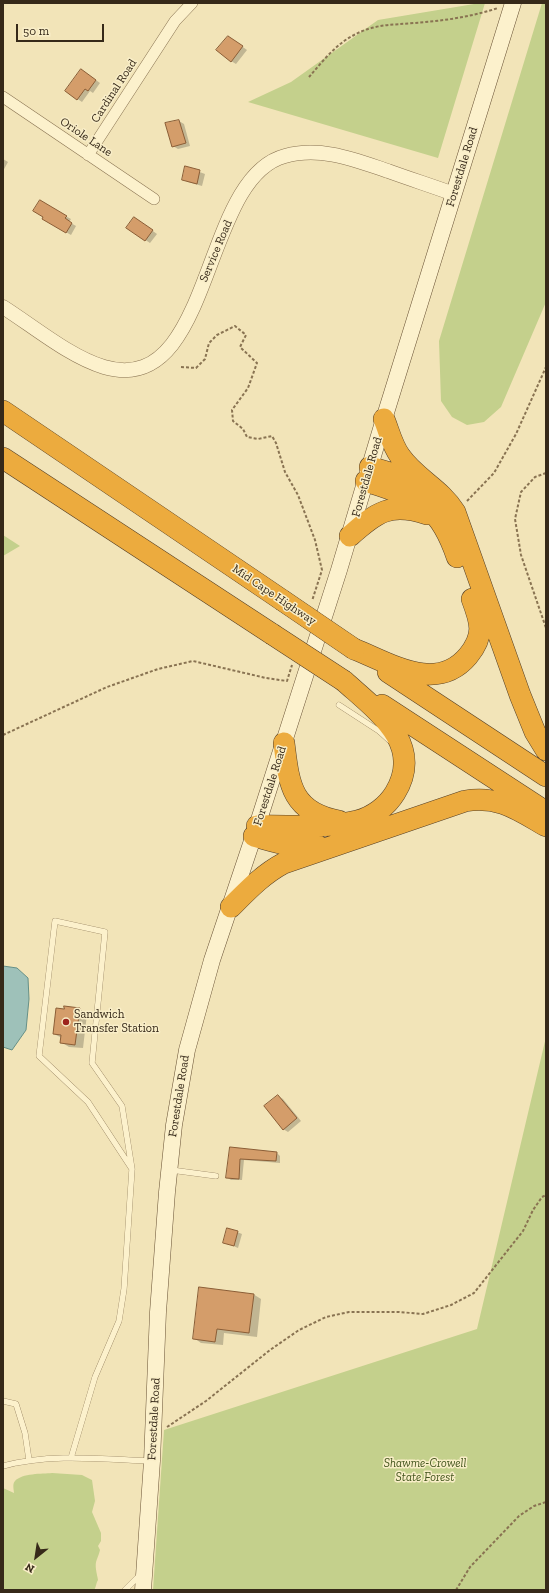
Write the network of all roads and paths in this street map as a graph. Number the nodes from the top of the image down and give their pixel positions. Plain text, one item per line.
1 (192, 3) edge
2 (506, 5) edge
3 (309, 77) dead end
4 (3, 97) edge
5 (88, 155) junction
6 (454, 194) junction
7 (154, 199) dead end
8 (3, 307) edge
9 (546, 367) edge
10 (3, 411) edge
11 (384, 419) junction
12 (3, 458) edge
13 (546, 473) edge
14 (368, 474) junction
15 (429, 485) junction
16 (447, 515) junction
17 (350, 536) junction
18 (546, 628) edge
19 (354, 649) junction
20 (344, 681) junction
21 (338, 705) dead end
22 (284, 743) junction
23 (546, 750) edge
24 (403, 752) junction
25 (546, 776) edge
26 (546, 812) edge
27 (347, 822) junction
28 (546, 826) edge
29 (256, 831) junction
30 (340, 843) junction
31 (231, 907) junction
32 (132, 1169) junction
33 (168, 1170) junction
34 (216, 1176) dead end
35 (546, 1195) edge
36 (3, 1401) edge
37 (154, 1435) junction
38 (71, 1458) junction
39 (29, 1460) junction
40 (152, 1461) junction
41 (3, 1466) edge
42 (546, 1502) edge
43 (144, 1571) junction
44 (125, 1590) edge
45 (143, 1590) edge
46 (456, 1590) edge

1 - 5 street, Cardinal Road
2 - 3 path
2 - 6 main road, Forestdale Road
4 - 5 street, Oriole Lane
5 - 7 street, Oriole Lane
6 - 8 street, Service Road
6 - 11 main road, Forestdale Road
9 - 16 path
10 - 19 highway, Mid Cape Highway, bridge
11 - 14 main road, Forestdale Road
11 - 15 highway
12 - 20 highway, bridge
13 - 18 path
14 - 15 highway
14 - 16 highway
14 - 17 main road, Forestdale Road
15 - 16 highway
16 - 17 highway
16 - 19 highway
16 - 23 highway
17 - 22 main road, Forestdale Road
19 - 25 highway, Mid Cape Highway
20 - 24 highway
20 - 26 highway
21 - 24 lane
22 - 27 highway
22 - 29 main road, Forestdale Road
24 - 27 highway
27 - 29 highway
28 - 30 highway
29 - 30 highway
29 - 31 main road, Forestdale Road
30 - 31 highway
31 - 33 main road, Forestdale Road
32 - 32 lane
32 - 38 lane
33 - 34 lane
33 - 37 main road, Forestdale Road
35 - 37 path
36 - 39 lane
37 - 40 main road, Forestdale Road
38 - 39 lane
38 - 40 lane
39 - 41 lane
40 - 43 main road, Forestdale Road
42 - 46 path
43 - 44 lane
43 - 45 main road, Forestdale Road

